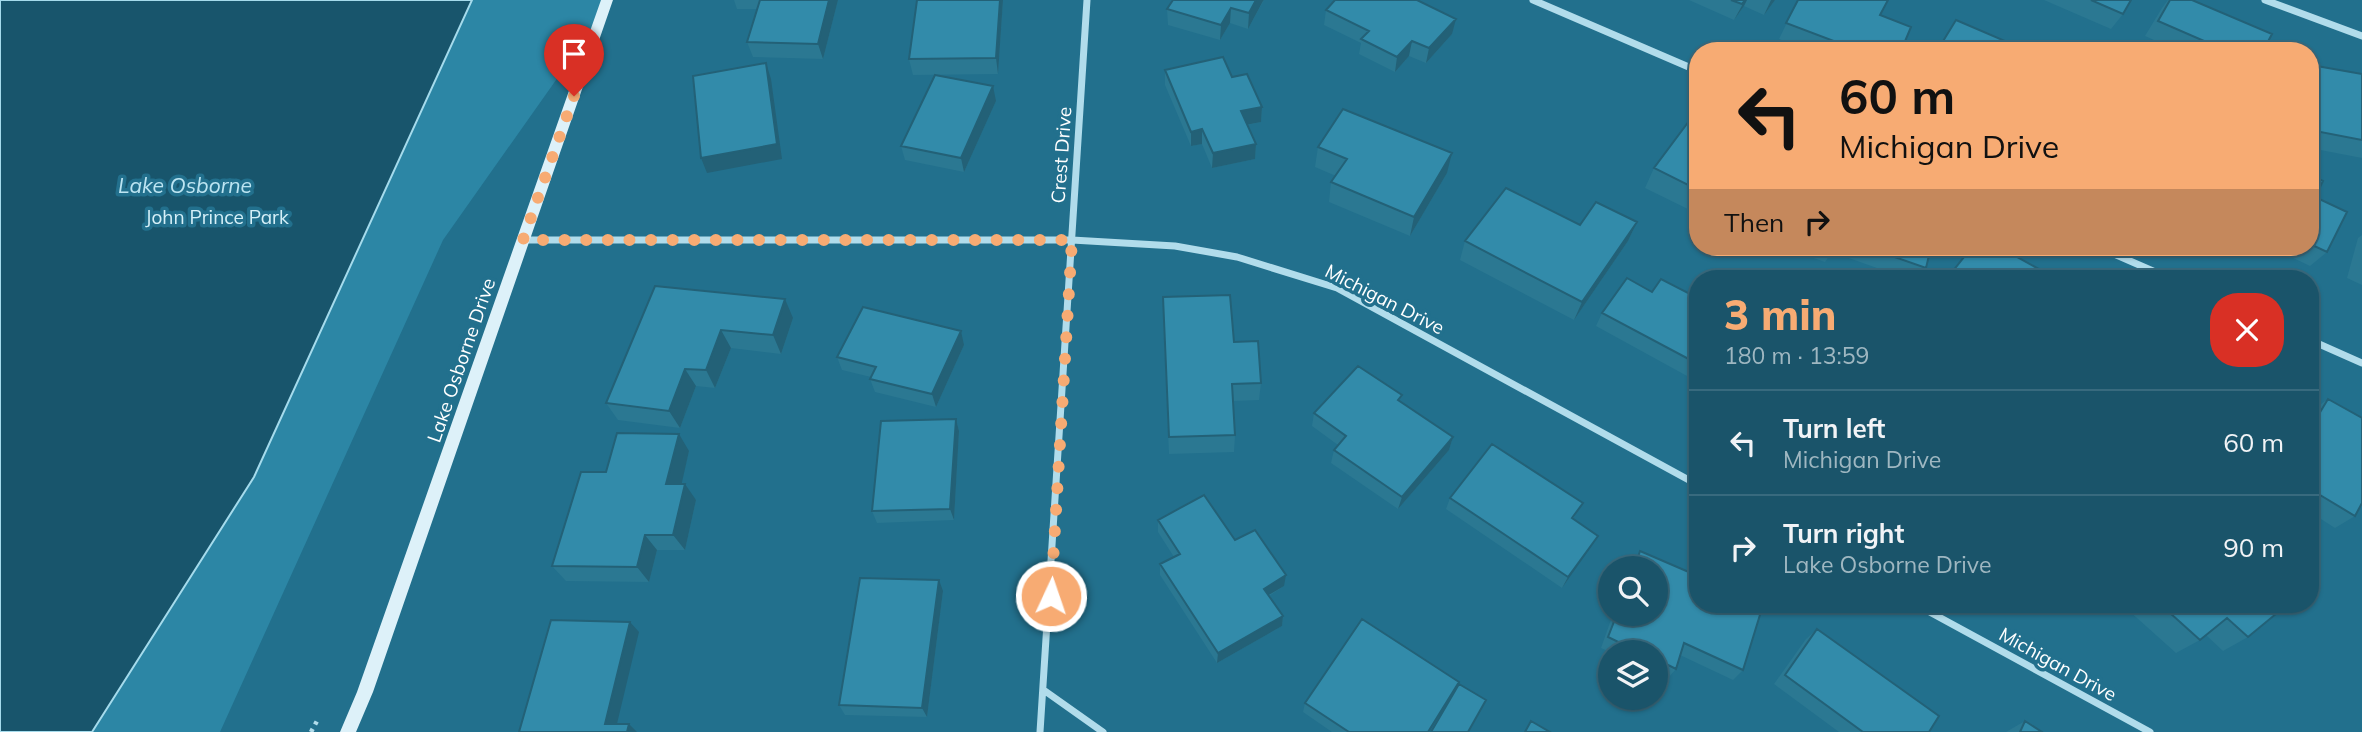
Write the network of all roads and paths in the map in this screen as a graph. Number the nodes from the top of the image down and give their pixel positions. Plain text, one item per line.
1 (607, 0) edge
2 (1087, 0) edge
3 (1534, 0) edge
4 (2265, 0) edge
5 (2362, 36) edge
6 (1689, 67) edge
7 (523, 240) junction
8 (1072, 240) junction
9 (2119, 256) edge
10 (2151, 270) edge
11 (2319, 344) edge
12 (2362, 363) edge
13 (1689, 480) edge
14 (1932, 613) edge
15 (1045, 691) junction
16 (348, 732) edge
17 (1040, 732) edge
18 (1103, 732) edge
19 (2150, 732) edge

1 - 7 street, Lake Osborne Drive
2 - 8 street, Crest Drive
3 - 6 street
4 - 5 street
7 - 8 street, Michigan Drive
7 - 16 street, Lake Osborne Drive
8 - 13 street, Michigan Drive
8 - 15 street, Crest Drive
9 - 10 street
11 - 12 street
14 - 19 street, Michigan Drive
15 - 17 street, Crest Drive
15 - 18 street

